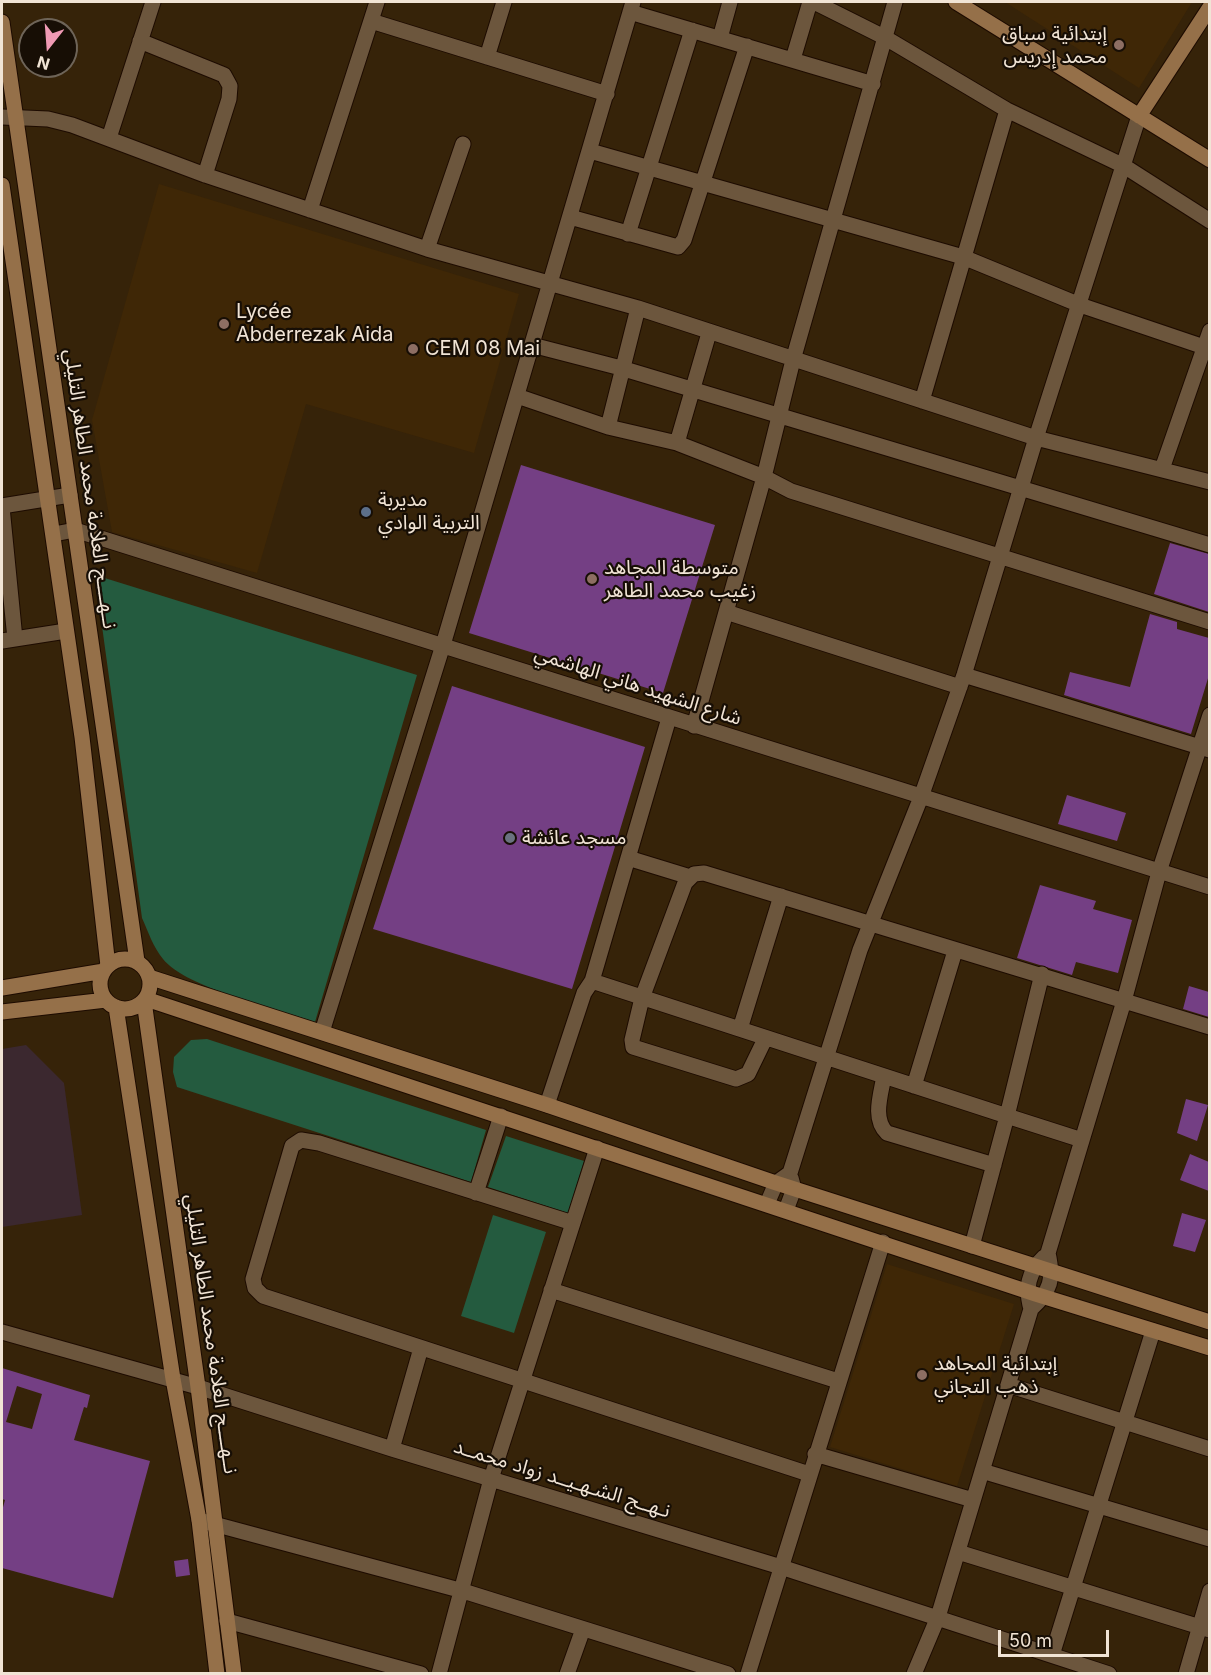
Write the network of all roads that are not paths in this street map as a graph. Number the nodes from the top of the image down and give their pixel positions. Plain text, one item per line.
1 (153, 2) edge
2 (377, 2) edge
3 (504, 2) edge
4 (730, 2) edge
5 (812, 2) edge
6 (895, 2) edge
7 (957, 2) edge
8 (632, 7) edge
9 (1209, 7) edge
10 (371, 21) junction
11 (2, 22) edge
12 (692, 30) junction
13 (884, 37) junction
14 (720, 38) junction
15 (140, 41) junction
16 (747, 46) junction
17 (488, 57) junction
18 (793, 60) junction
19 (4, 61) edge
20 (873, 84) junction
21 (607, 94) junction
22 (1007, 110) junction
23 (8, 116) edge
24 (1139, 116) junction
25 (109, 138) junction
26 (464, 144) dead end
27 (590, 151) junction
28 (1209, 160) edge
29 (1124, 166) junction
30 (648, 169) junction
31 (205, 176) junction
32 (703, 184) junction
33 (2, 185) edge
34 (310, 210) junction
35 (570, 217) junction
36 (834, 220) junction
37 (1209, 221) edge
38 (628, 234) junction
39 (427, 249) junction
40 (963, 257) junction
41 (549, 283) junction
42 (1080, 305) junction
43 (638, 308) junction
44 (1209, 331) edge
45 (709, 333) junction
46 (532, 345) junction
47 (1206, 348) edge
48 (793, 360) junction
49 (621, 368) junction
50 (691, 390) junction
51 (517, 396) junction
52 (922, 401) junction
53 (778, 417) junction
54 (608, 426) junction
55 (1036, 438) junction
56 (677, 443) junction
57 (1162, 469) junction
58 (764, 477) junction
59 (1209, 482) edge
60 (1023, 488) junction
61 (70, 495) junction
62 (49, 499) junction
63 (2, 507) edge
64 (75, 530) junction
65 (54, 534) junction
66 (1209, 545) edge
67 (1000, 558) junction
68 (726, 612) junction
69 (1209, 622) edge
70 (66, 631) junction
71 (8, 640) edge
72 (442, 645) junction
73 (962, 681) junction
74 (1209, 716) edge
75 (669, 718) junction
76 (694, 726) junction
77 (1204, 749) edge
78 (921, 797) junction
79 (628, 858) junction
80 (1160, 872) junction
81 (690, 877) junction
82 (1209, 887) edge
83 (781, 896) junction
84 (870, 923) junction
85 (955, 951) junction
86 (137, 961) junction
87 (106, 968) junction
88 (1041, 974) junction
89 (149, 977) junction
90 (592, 981) junction
91 (2, 988) edge
92 (642, 998) junction
93 (145, 1000) junction
94 (1124, 1002) junction
95 (111, 1004) junction
96 (2, 1012) edge
97 (1209, 1027) edge
98 (740, 1029) junction
99 (322, 1032) junction
100 (765, 1039) junction
101 (827, 1056) junction
102 (884, 1076) junction
103 (914, 1086) junction
104 (547, 1105) junction
105 (501, 1116) junction
106 (1007, 1116) junction
107 (1082, 1140) junction
108 (597, 1148) junction
109 (993, 1165) junction
110 (789, 1173) junction
111 (776, 1183) junction
112 (794, 1189) junction
113 (477, 1193) junction
114 (767, 1204) junction
115 (786, 1210) junction
116 (573, 1223) junction
117 (883, 1242) junction
118 (972, 1246) junction
119 (1048, 1253) junction
120 (1034, 1266) junction
121 (1052, 1273) junction
122 (551, 1290) junction
123 (1026, 1291) junction
124 (1044, 1297) junction
125 (1031, 1309) junction
126 (1209, 1322) edge
127 (1153, 1330) junction
128 (2, 1332) edge
129 (421, 1348) junction
130 (1209, 1348) edge
131 (173, 1379) junction
132 (522, 1379) junction
133 (838, 1381) junction
134 (1008, 1385) junction
135 (198, 1387) junction
136 (1126, 1422) junction
137 (392, 1449) junction
138 (1209, 1449) edge
139 (815, 1454) junction
140 (982, 1471) junction
141 (809, 1474) junction
142 (491, 1479) junction
143 (973, 1500) junction
144 (1099, 1507) junction
145 (199, 1520) junction
146 (216, 1522) junction
147 (1209, 1539) edge
148 (958, 1552) junction
149 (781, 1567) junction
150 (1072, 1587) junction
151 (463, 1591) junction
152 (1209, 1591) edge
153 (938, 1617) junction
154 (227, 1621) junction
155 (1204, 1628) edge
156 (583, 1629) junction
157 (1052, 1654) junction
158 (217, 1674) edge
159 (234, 1674) edge
160 (421, 1674) edge
161 (439, 1674) edge
162 (567, 1674) edge
163 (728, 1674) edge
164 (748, 1674) edge
165 (914, 1674) edge
166 (1109, 1674) edge
167 (1186, 1674) edge

1 - 15 street
2 - 10 street
3 - 17 street
4 - 14 street
5 - 13 street
5 - 18 street
6 - 13 street
7 - 24 street
8 - 12 street
8 - 21 street
9 - 24 street
10 - 17 street
10 - 34 street
11 - 19 street, نــهــــج العلامة محمد الطاهر التليلي
12 - 14 street
12 - 30 street
13 - 20 street
13 - 22 street
14 - 16 street
15 - 25 street
15 - 31 street
16 - 18 street
16 - 32 street
17 - 21 street
18 - 20 street
19 - 23 street, نــهــــج العلامة محمد الطاهر التليلي
20 - 36 street
21 - 27 street
22 - 29 street
22 - 40 street
23 - 25 street
23 - 61 street, نــهــــج العلامة محمد الطاهر التليلي
24 - 28 street
24 - 29 street
25 - 31 street
26 - 39 street
27 - 30 street
27 - 35 street
29 - 37 street
29 - 42 street
30 - 32 street
30 - 38 street
31 - 34 street
32 - 36 street
32 - 38 street
33 - 62 street
34 - 39 street
35 - 38 street
35 - 41 street
36 - 40 street
36 - 48 street
39 - 41 street
40 - 42 street
40 - 52 street
41 - 43 street
41 - 46 street
42 - 47 street
42 - 55 street
43 - 45 street
43 - 49 street
44 - 47 street
45 - 48 street
45 - 50 street
46 - 49 street
46 - 51 street
47 - 57 street
48 - 52 street
48 - 53 street
49 - 50 street
49 - 54 street
50 - 53 street
50 - 56 street
51 - 54 street
51 - 72 street
52 - 55 street
53 - 58 street
53 - 60 street
54 - 56 street
55 - 57 street
55 - 60 street
56 - 58 street
57 - 59 street
58 - 67 street
58 - 68 street
60 - 66 street
60 - 67 street
61 - 62 street
61 - 64 street, نــهــــج العلامة محمد الطاهر التليلي
62 - 63 street
62 - 65 street
63 - 71 street
64 - 65 street, شارع الشهيد هاني الهاشمي
64 - 72 street, شارع الشهيد هاني الهاشمي
64 - 86 street, نــهــــج العلامة محمد الطاهر التليلي
65 - 70 street
67 - 69 street
67 - 73 street
68 - 73 street
68 - 76 street
70 - 71 street
70 - 87 street
72 - 75 street, شارع الشهيد هاني الهاشمي
72 - 99 street
73 - 77 street
73 - 78 street
74 - 77 street
75 - 76 street, شارع الشهيد هاني الهاشمي
75 - 79 street
76 - 78 street, شارع الشهيد هاني الهاشمي
77 - 80 street
78 - 80 street, شارع الشهيد هاني الهاشمي
78 - 84 street
79 - 81 street
79 - 90 street
80 - 82 street, شارع الشهيد هاني الهاشمي
80 - 94 street
81 - 83 street
81 - 92 street
83 - 84 street
83 - 98 street
84 - 85 street
84 - 101 street
85 - 88 street
85 - 103 street
86 - 87 street
86 - 89 street
87 - 91 street
87 - 95 street
88 - 94 street
88 - 106 street
89 - 93 street
89 - 99 street
90 - 92 street
90 - 104 street
92 - 98 street
92 - 100 street
93 - 95 street
93 - 105 street
93 - 135 street, نــهــــج العلامة محمد الطاهر التليلي
94 - 97 street
94 - 107 street
95 - 96 street
95 - 131 street, نــهــــج العلامة محمد الطاهر التليلي
98 - 100 street
99 - 104 street
100 - 101 street
101 - 102 street
101 - 110 street
102 - 103 street
102 - 109 street
103 - 106 street
104 - 111 street
105 - 108 street
105 - 113 street
106 - 107 street
106 - 109 street
107 - 119 street
108 - 114 street
108 - 116 street
109 - 118 street
110 - 111 street
110 - 112 street
111 - 112 street
111 - 114 street
112 - 115 street
112 - 118 street
113 - 116 street
113 - 129 street
114 - 115 street
115 - 117 street
116 - 122 street
117 - 123 street
117 - 133 street
118 - 120 street
119 - 120 street
119 - 121 street
120 - 121 street
120 - 123 street
121 - 124 street
121 - 126 street
122 - 132 street
122 - 133 street
123 - 124 street
123 - 125 street
124 - 125 street
124 - 127 street
125 - 134 street
127 - 130 street
127 - 136 street
128 - 131 street, نـهــج الشـهـيــد زواد محمــد
129 - 132 street
129 - 137 street
131 - 135 street, نـهــج الشـهـيــد زواد محمــد
131 - 145 street, نــهــــج العلامة محمد الطاهر التليلي
132 - 141 street
132 - 142 street
133 - 139 street
134 - 136 street
134 - 140 street
135 - 137 street, نـهــج الشـهـيــد زواد محمــد
135 - 146 street, نــهــــج العلامة محمد الطاهر التليلي
136 - 138 street
136 - 144 street
137 - 142 street, نـهــج الشـهـيــد زواد محمــد
139 - 141 street
139 - 143 street
140 - 143 street
140 - 144 street
141 - 149 street
142 - 149 street, نـهــج الشـهـيــد زواد محمــد
142 - 151 street
143 - 148 street
144 - 147 street
144 - 150 street
145 - 146 street
145 - 158 street, نــهــــج العلامة محمد الطاهر التليلي
146 - 151 street
146 - 154 street, نــهــــج العلامة محمد الطاهر التليلي
148 - 150 street
148 - 153 street
149 - 153 street, نـهــج الشـهـيــد زواد محمــد
149 - 164 street
150 - 155 street
150 - 157 street
151 - 156 street
151 - 161 street
152 - 155 street
153 - 157 street, نـهــج الشـهـيــد زواد محمــد
153 - 165 street
154 - 159 street, نــهــــج العلامة محمد الطاهر التليلي
154 - 160 street
155 - 167 street
156 - 162 street
156 - 163 street
157 - 166 street, نـهــج الشـهـيــد زواد محمــد

